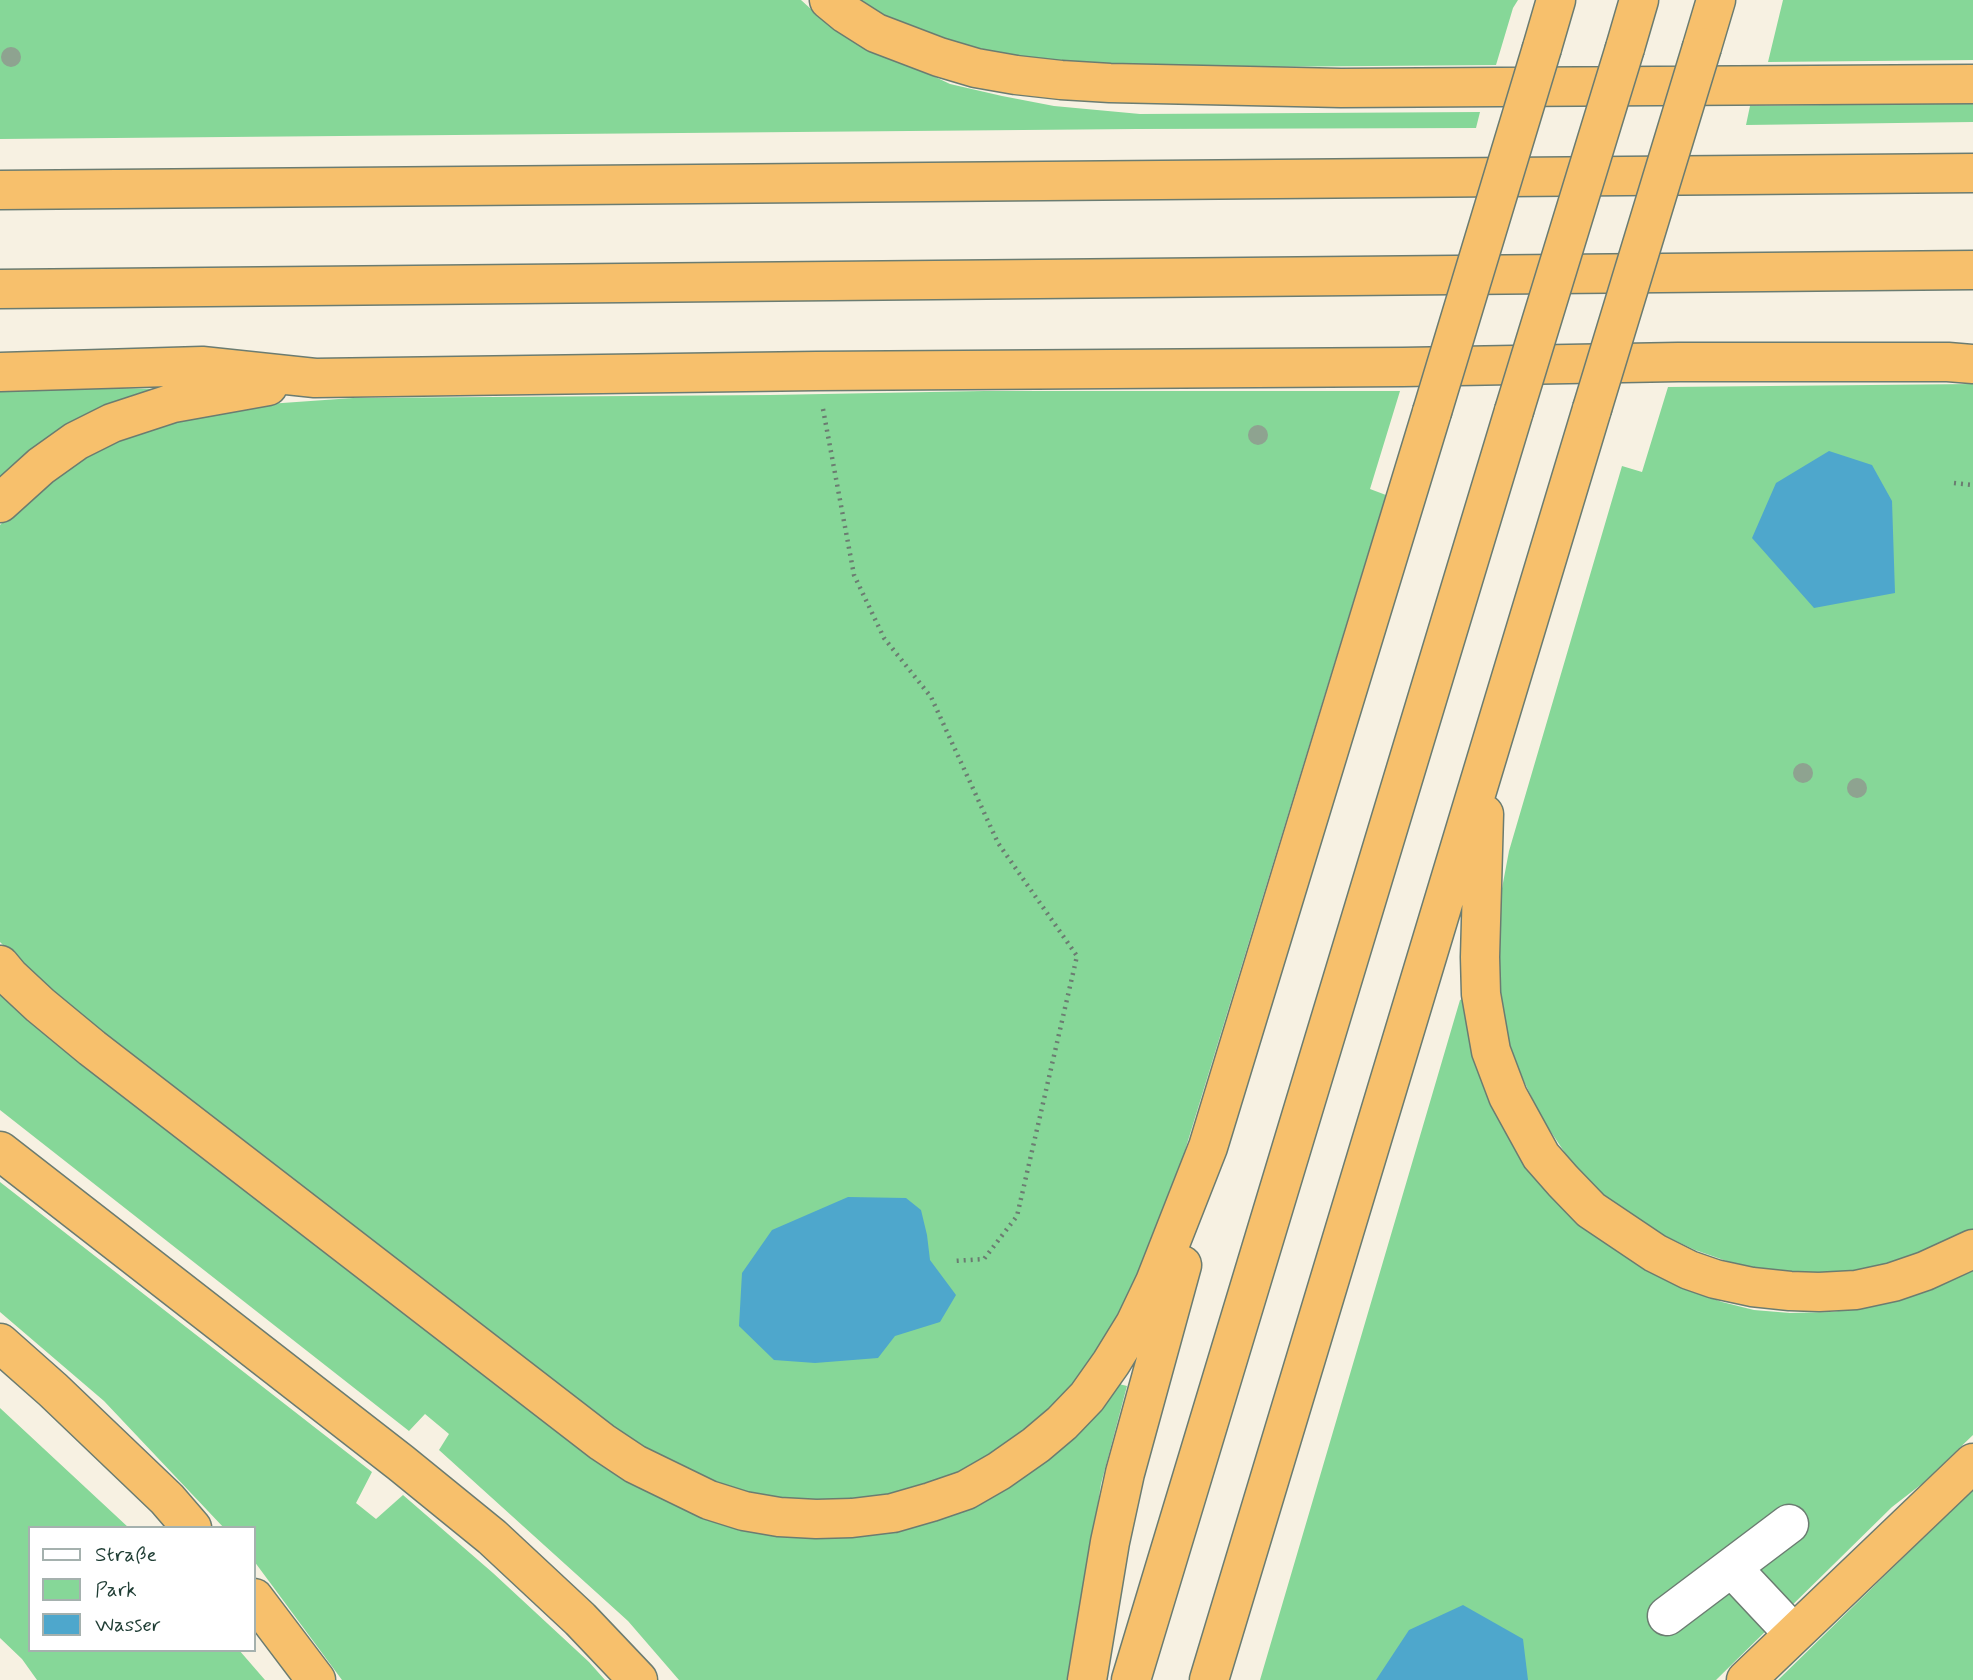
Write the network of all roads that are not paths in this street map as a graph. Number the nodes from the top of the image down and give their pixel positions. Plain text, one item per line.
1 (829, 0) edge
2 (1556, 0) edge
3 (1639, 0) edge
4 (1716, 0) edge
5 (1973, 84) edge
6 (1973, 173) edge
7 (0, 190) edge
8 (1973, 270) edge
9 (0, 289) edge
10 (1965, 362) edge
11 (0, 372) edge
12 (315, 378) junction
13 (0, 503) edge
14 (1485, 763) junction
15 (0, 965) edge
16 (1208, 1147) junction
17 (0, 1151) edge
18 (1973, 1249) edge
19 (0, 1343) edge
20 (1973, 1463) edge
21 (1789, 1524) dead end
22 (190, 1526) edge
23 (1732, 1567) junction
24 (256, 1601) edge
25 (1667, 1616) dead end
26 (1793, 1633) junction
27 (316, 1680) edge
28 (638, 1680) edge
29 (1087, 1680) edge
30 (1131, 1680) edge
31 (1209, 1680) edge
32 (1746, 1680) edge

1 - 5 highway
2 - 16 highway, bridge
3 - 30 highway, bridge
4 - 14 highway, bridge
6 - 7 highway
8 - 9 highway
10 - 12 highway
11 - 12 highway
12 - 13 highway
14 - 18 highway
14 - 31 highway
15 - 16 highway
16 - 29 highway
17 - 28 highway
19 - 22 highway
20 - 26 highway
21 - 23 lane
23 - 25 lane
23 - 26 lane
24 - 27 highway
26 - 32 highway

